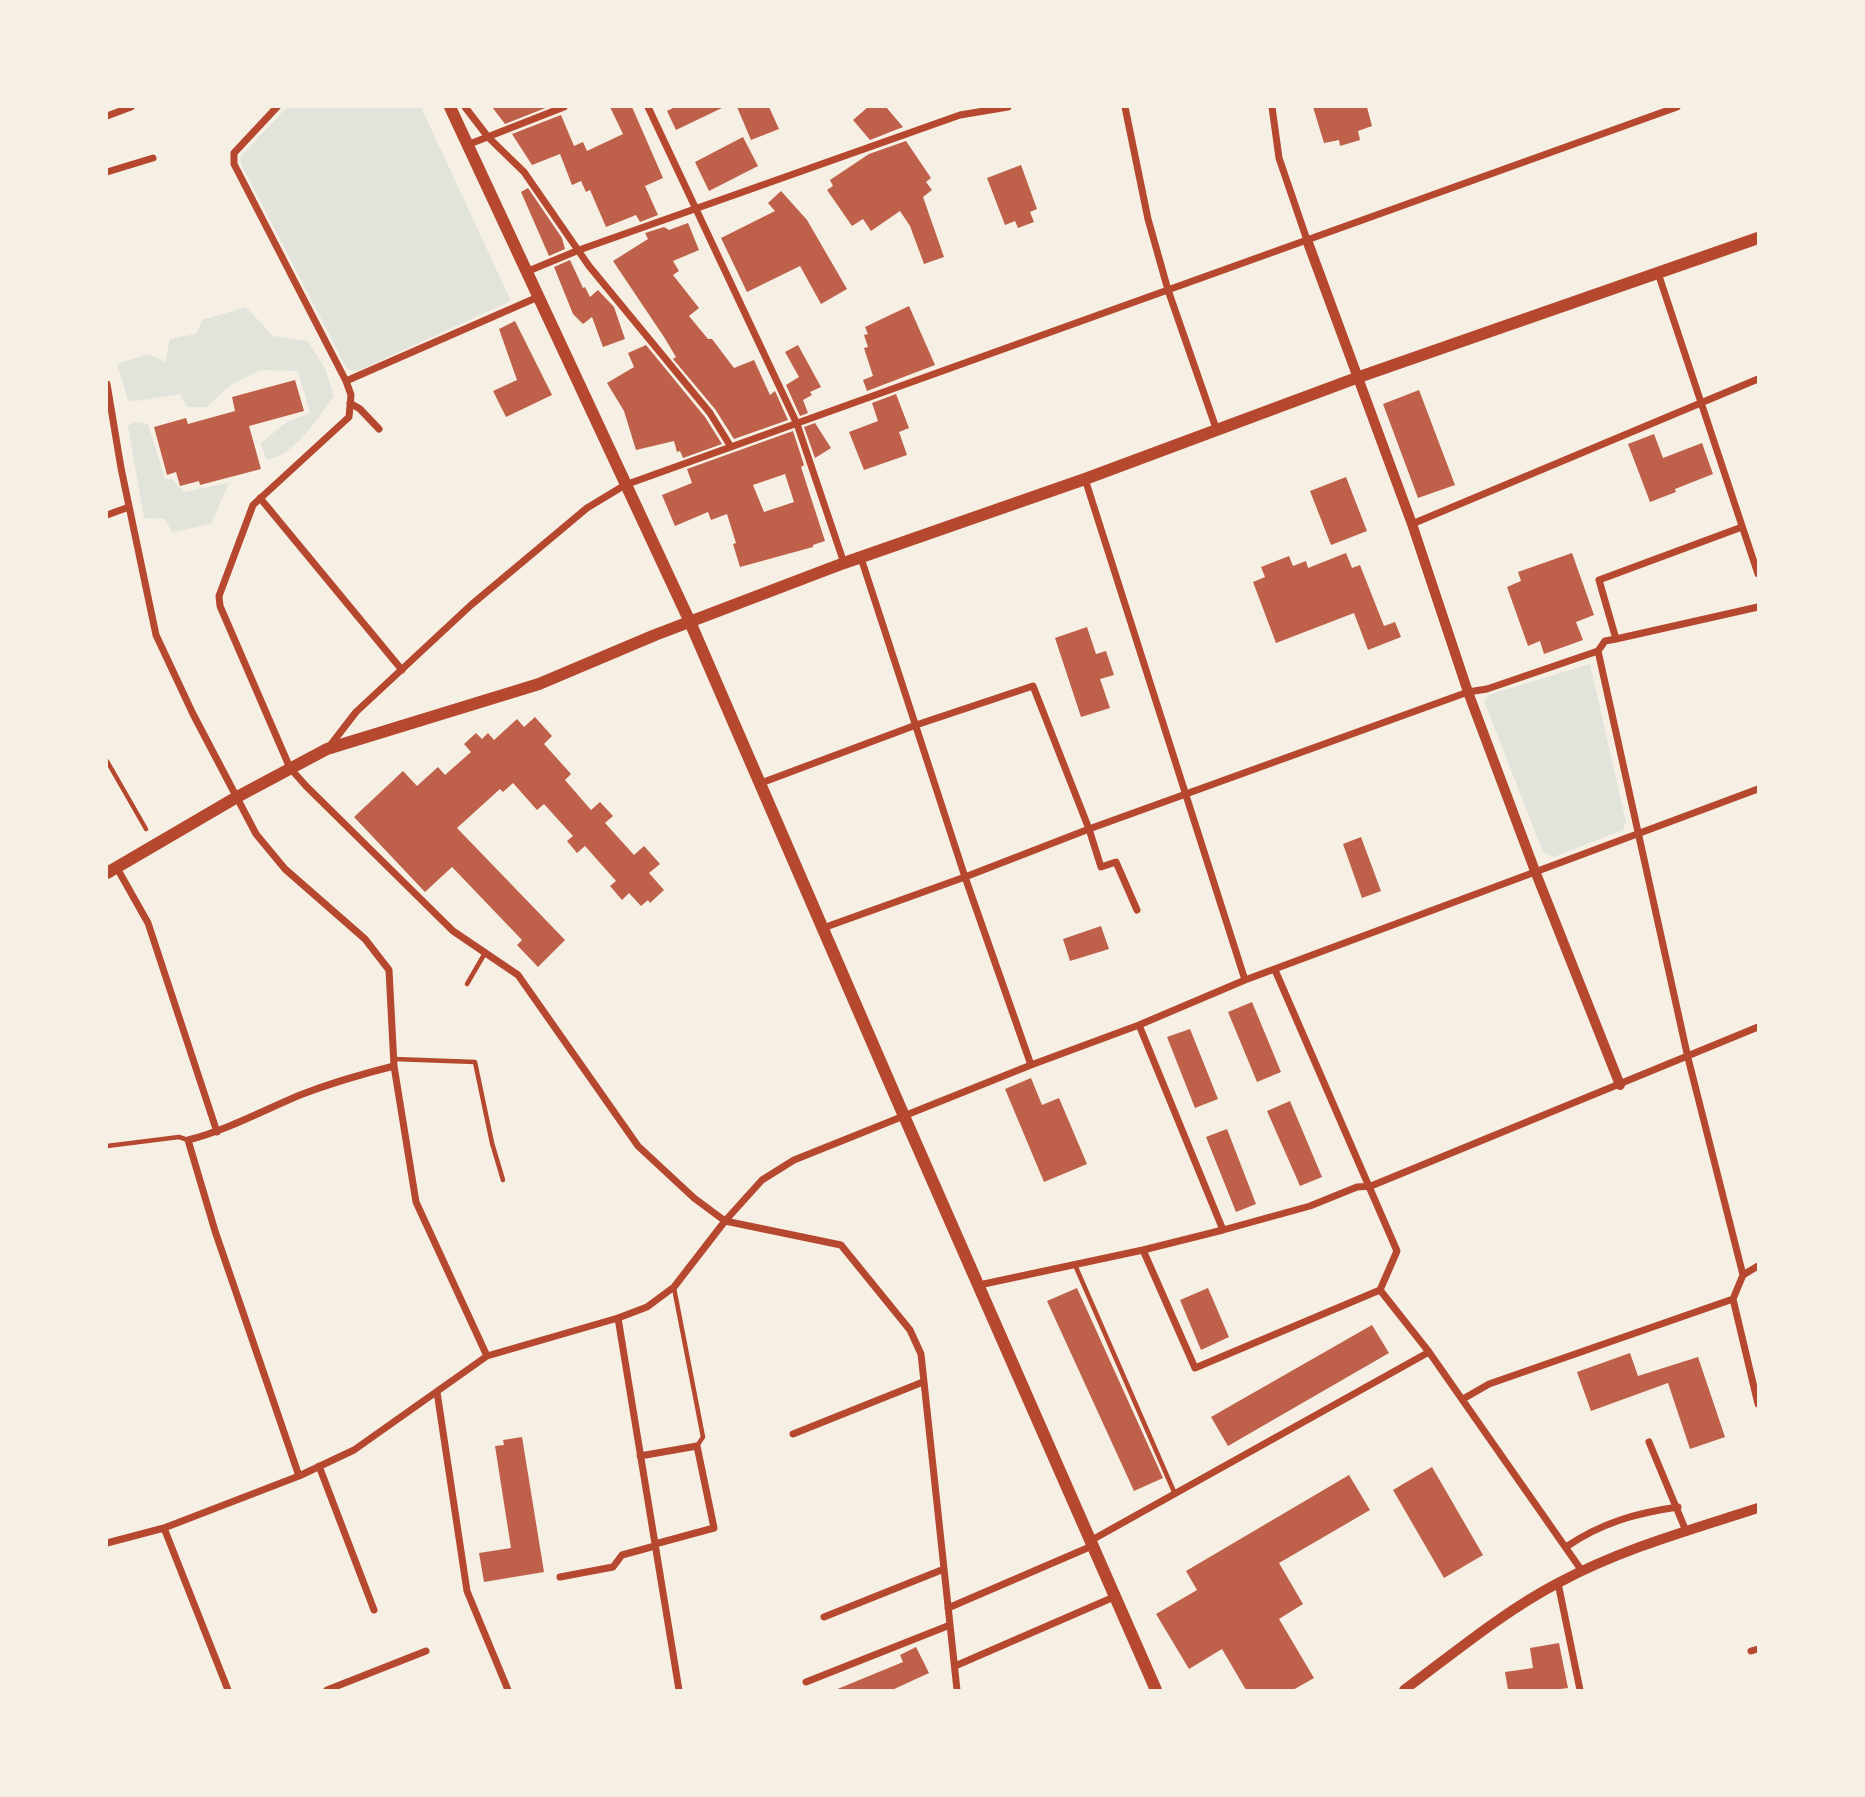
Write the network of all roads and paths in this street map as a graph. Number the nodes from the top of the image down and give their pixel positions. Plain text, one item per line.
1 (131, 107) edge
2 (277, 107) edge
3 (450, 107) edge
4 (465, 107) edge
5 (564, 107) edge
6 (648, 107) edge
7 (1008, 107) edge
8 (1125, 107) edge
9 (1272, 107) edge
10 (1677, 107) edge
11 (959, 111) edge
12 (107, 116) edge
13 (488, 138) junction
14 (467, 145) junction
15 (153, 158) dead end
16 (107, 173) edge
17 (696, 208) junction
18 (1758, 238) edge
19 (1307, 240) junction
20 (579, 250) junction
21 (526, 272) junction
22 (1658, 273) junction
23 (1168, 290) junction
24 (538, 297) junction
25 (1359, 377) junction
26 (1758, 379) edge
27 (346, 381) junction
28 (107, 384) edge
29 (1702, 401) junction
30 (350, 403) junction
31 (109, 416) edge
32 (797, 424) junction
33 (379, 429) dead end
34 (1217, 431) junction
35 (731, 447) junction
36 (1085, 479) junction
37 (625, 485) junction
38 (260, 498) junction
39 (129, 507) junction
40 (107, 515) edge
41 (1412, 524) junction
42 (1742, 527) junction
43 (861, 558) junction
44 (844, 563) junction
45 (1758, 574) edge
46 (1758, 607) edge
47 (690, 622) junction
48 (1616, 639) junction
49 (1598, 651) junction
50 (402, 670) junction
51 (1468, 692) junction
52 (916, 725) junction
53 (327, 750) junction
54 (107, 761) edge
55 (290, 768) junction
56 (761, 783) junction
57 (1758, 789) edge
58 (1185, 795) junction
59 (237, 797) junction
60 (146, 829) dead end
61 (1088, 829) junction
62 (1637, 835) junction
63 (112, 870) edge
64 (1535, 871) junction
65 (965, 877) junction
66 (1137, 910) dead end
67 (823, 928) junction
68 (485, 953) junction
69 (1275, 970) junction
70 (1245, 980) junction
71 (467, 984) dead end
72 (1139, 1025) junction
73 (1758, 1027) edge
74 (1688, 1058) junction
75 (394, 1062) junction
76 (1031, 1065) junction
77 (1620, 1085) junction
78 (904, 1116) junction
79 (217, 1132) junction
80 (188, 1140) junction
81 (107, 1146) edge
82 (503, 1180) dead end
83 (1371, 1186) junction
84 (725, 1221) junction
85 (1223, 1230) junction
86 (1143, 1251) junction
87 (1075, 1265) junction
88 (1758, 1266) edge
89 (1743, 1275) junction
90 (979, 1285) junction
91 (674, 1287) junction
92 (1380, 1290) junction
93 (1733, 1299) junction
94 (618, 1318) junction
95 (1429, 1352) junction
96 (487, 1356) junction
97 (923, 1382) junction
98 (437, 1392) junction
99 (1463, 1399) junction
100 (1758, 1404) edge
101 (793, 1434) dead end
102 (1648, 1442) dead end
103 (697, 1446) junction
104 (640, 1456) junction
105 (319, 1466) junction
106 (299, 1476) junction
107 (1175, 1494) junction
108 (1678, 1507) junction
109 (1758, 1508) edge
110 (164, 1528) junction
111 (1686, 1531) junction
112 (108, 1541) edge
113 (1091, 1543) junction
114 (655, 1545) junction
115 (1566, 1548) junction
116 (944, 1569) junction
117 (1582, 1571) junction
118 (560, 1577) dead end
119 (1558, 1583) junction
120 (1114, 1597) junction
121 (948, 1608) junction
122 (374, 1610) dead end
123 (824, 1617) dead end
124 (950, 1625) junction
125 (426, 1651) dead end
126 (955, 1666) junction
127 (806, 1682) dead end
128 (1417, 1687) edge
129 (228, 1690) edge
130 (327, 1690) edge
131 (508, 1690) edge
132 (678, 1690) edge
133 (957, 1690) edge
134 (1156, 1690) edge
135 (1404, 1690) edge
136 (1580, 1690) edge

1 - 12 street
2 - 27 street
3 - 14 main road
4 - 13 street
5 - 13 street
6 - 17 street
7 - 11 street
8 - 23 street
9 - 19 street
10 - 19 street
11 - 17 street
13 - 14 street
13 - 20 street
14 - 21 main road
15 - 16 street
17 - 20 street
17 - 32 street
18 - 22 main road
19 - 23 street
19 - 25 street
20 - 21 street
20 - 35 street
21 - 24 main road
22 - 25 main road
22 - 29 street
23 - 32 street
23 - 34 street
24 - 27 street
24 - 37 main road
25 - 34 main road
25 - 41 street
26 - 29 street
27 - 30 street
28 - 31 street
29 - 41 street
29 - 42 street
30 - 33 street
30 - 38 street
31 - 39 street
32 - 35 street
32 - 44 street
34 - 36 main road
35 - 37 street
36 - 43 main road
36 - 58 street
37 - 47 main road
37 - 50 street
38 - 50 street
38 - 55 street
39 - 40 street
39 - 59 street
41 - 51 street
42 - 45 street
42 - 48 street
43 - 44 main road
43 - 52 street
44 - 47 main road
46 - 48 street
47 - 53 main road
47 - 56 main road
48 - 49 street
49 - 51 street
49 - 62 street
50 - 53 street
51 - 58 street
51 - 64 street
52 - 56 street
52 - 61 street
52 - 65 street
53 - 55 main road
54 - 60 lane
55 - 59 main road
55 - 68 street
56 - 67 main road
57 - 62 street
58 - 61 street
58 - 70 street
59 - 63 main road
59 - 75 street
61 - 65 street
61 - 66 street
62 - 64 street
62 - 74 street
63 - 79 street
64 - 69 street
64 - 77 street
65 - 67 street
65 - 76 street
67 - 78 main road
68 - 71 lane
68 - 84 street
69 - 70 street
69 - 83 street
70 - 72 street
72 - 76 street
72 - 85 street
73 - 74 street
74 - 77 street
74 - 89 street
75 - 79 street
75 - 82 lane
75 - 96 street
76 - 78 street
77 - 83 street
78 - 84 street
78 - 90 main road
79 - 80 street
80 - 81 lane
80 - 106 street
83 - 85 street
83 - 92 street
84 - 91 street
84 - 97 street
85 - 86 street
86 - 87 street
86 - 92 street
87 - 90 street
87 - 107 lane
88 - 89 street
89 - 93 street
90 - 113 main road
91 - 94 street
91 - 103 lane
92 - 95 street
93 - 99 street
93 - 100 street
94 - 96 street
94 - 104 street
95 - 99 street
95 - 107 street
96 - 98 street
97 - 101 street
97 - 116 street
98 - 105 street
98 - 131 street
99 - 115 street
102 - 108 street
103 - 104 street
103 - 114 street
104 - 114 street
105 - 106 street
105 - 122 street
106 - 110 street
107 - 113 street
108 - 111 street
108 - 115 street
109 - 111 street
110 - 112 street
110 - 129 street
111 - 117 street
113 - 120 main road
113 - 121 street
114 - 118 street
114 - 132 street
115 - 117 street
116 - 121 street
116 - 123 street
117 - 119 street
119 - 128 street
119 - 136 street
120 - 126 street
120 - 134 main road
121 - 124 street
124 - 126 street
124 - 127 street
125 - 130 street
126 - 133 street
128 - 135 street

